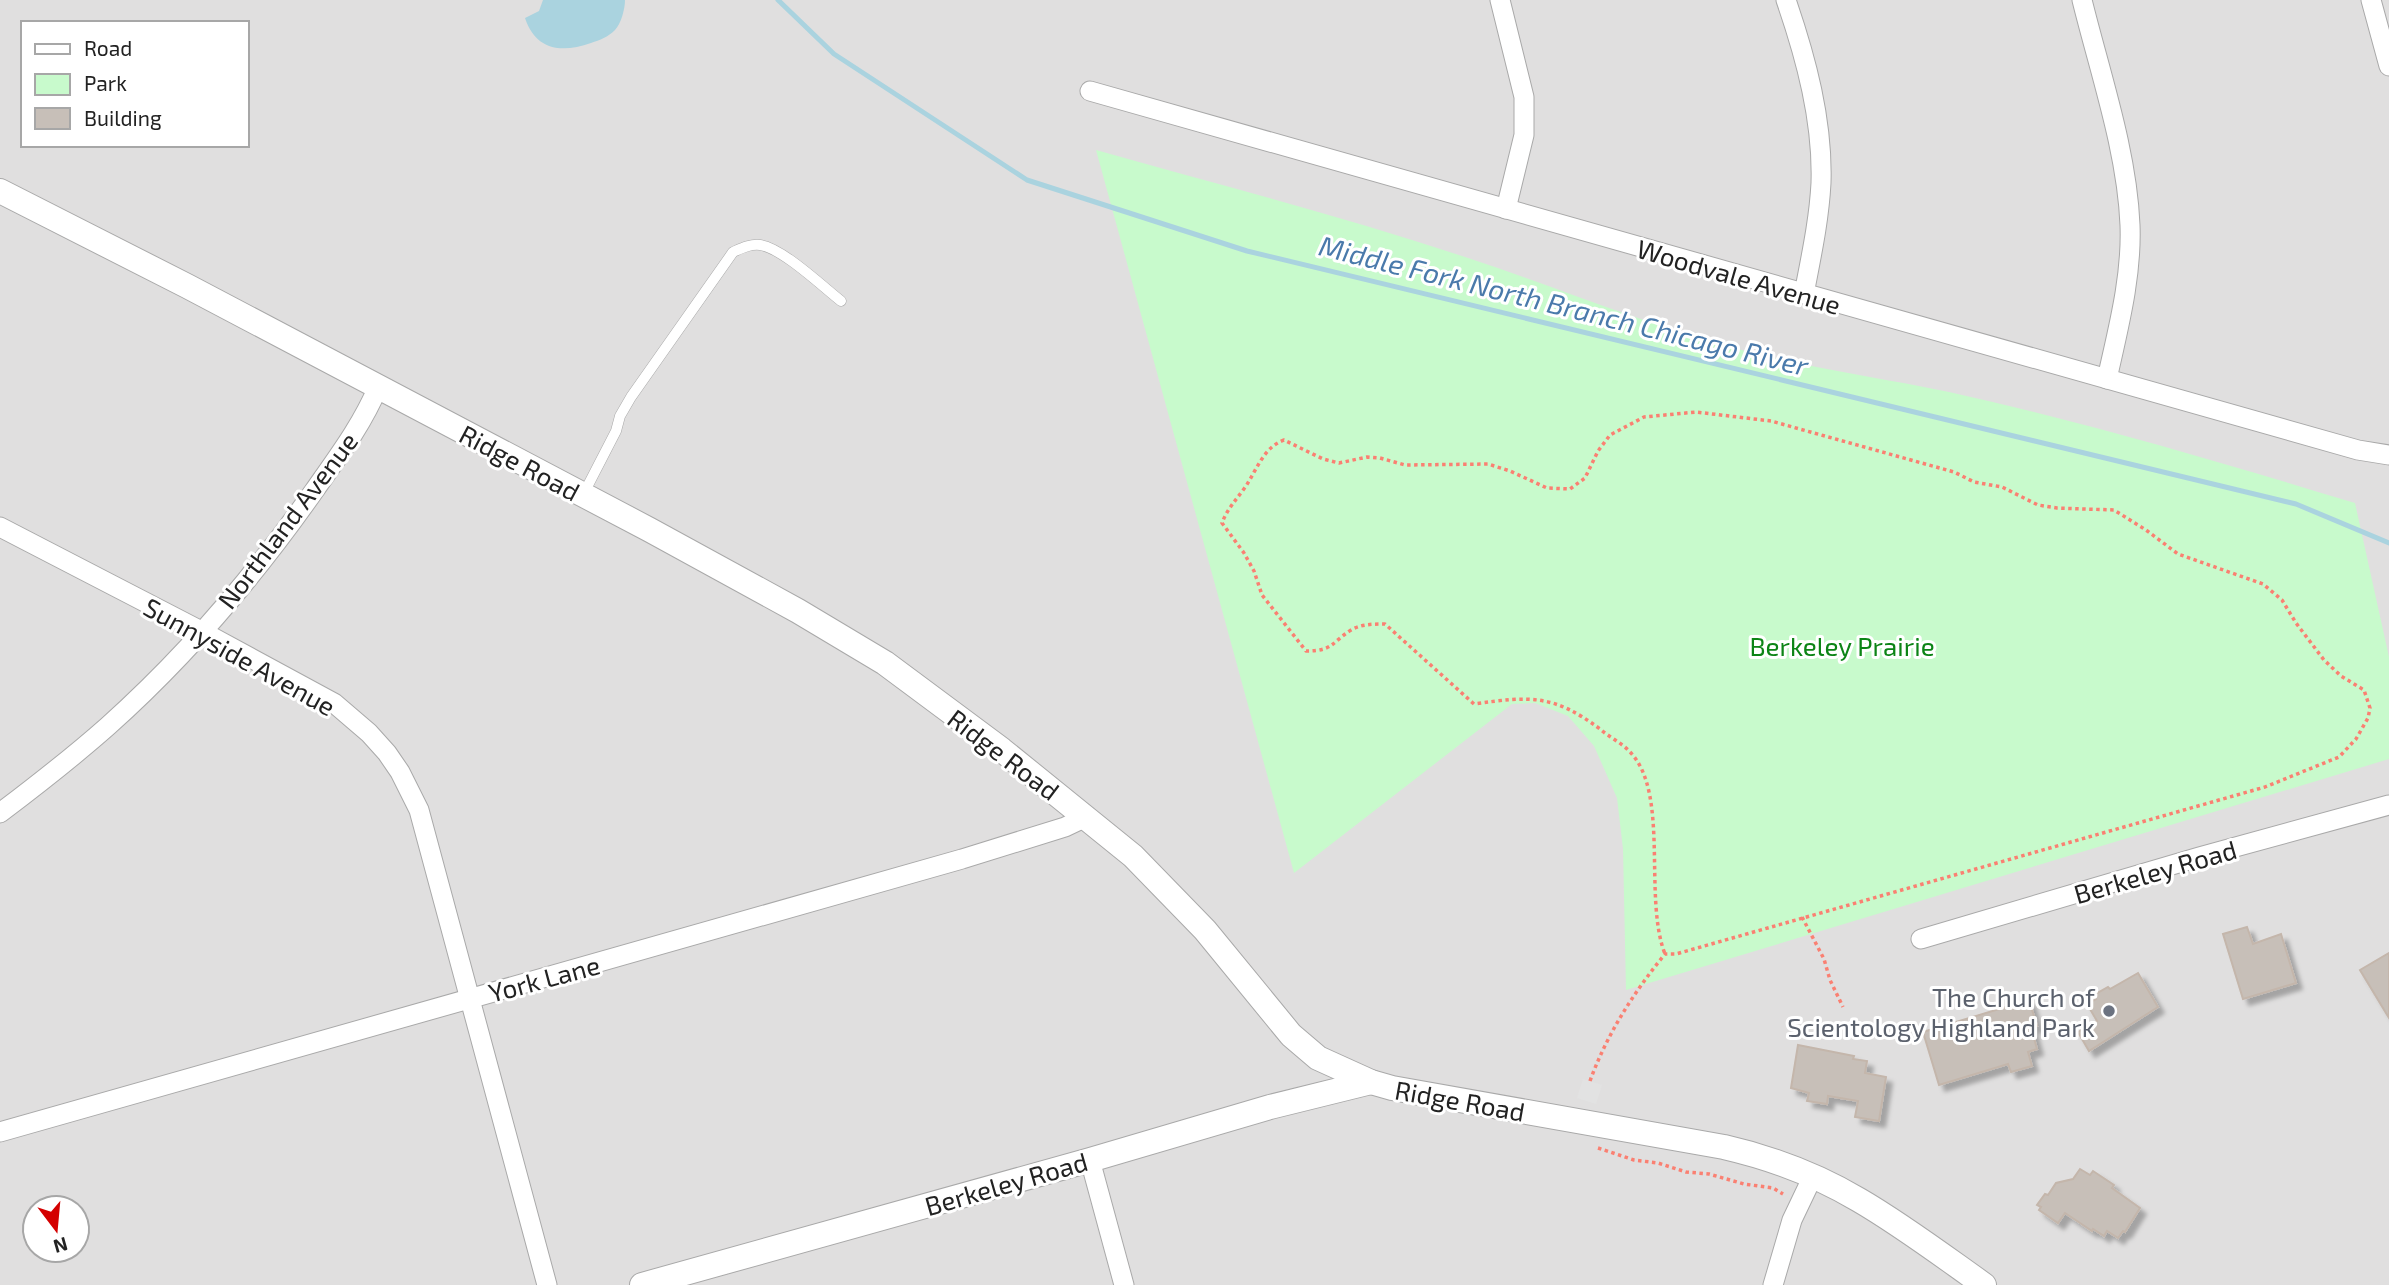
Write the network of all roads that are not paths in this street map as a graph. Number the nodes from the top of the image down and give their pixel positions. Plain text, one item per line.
1 (1500, 0) edge
2 (1786, 0) edge
3 (2082, 0) edge
4 (2371, 0) edge
5 (2389, 66) edge
6 (1090, 91) dead end
7 (0, 191) edge
8 (1506, 209) junction
9 (1804, 294) junction
10 (841, 302) dead end
11 (2107, 379) junction
12 (378, 387) junction
13 (2389, 454) edge
14 (583, 495) junction
15 (0, 527) edge
16 (201, 631) junction
17 (2389, 805) edge
18 (0, 813) edge
19 (1086, 817) junction
20 (1921, 939) dead end
21 (470, 998) junction
22 (1371, 1082) junction
23 (0, 1132) edge
24 (1090, 1160) junction
25 (1813, 1176) junction
26 (547, 1285) edge
27 (642, 1285) edge
28 (1124, 1285) edge
29 (1773, 1285) edge
30 (1984, 1285) edge

1 - 8 street
2 - 9 street
3 - 11 street
4 - 5 street
6 - 8 street, Woodvale Avenue
7 - 12 street, Ridge Road
8 - 9 street, Woodvale Avenue
9 - 11 street, Woodvale Avenue
10 - 14 lane
11 - 13 street, Woodvale Avenue
12 - 14 street, Ridge Road
12 - 16 street, Northland Avenue
14 - 19 street, Ridge Road
15 - 16 street, Sunnyside Avenue
16 - 18 street, Northland Avenue
16 - 21 street, Sunnyside Avenue
17 - 20 street, Berkeley Road
19 - 21 street, York Lane
19 - 22 street, Ridge Road
21 - 23 street, York Lane
21 - 26 street, Sunnyside Avenue
22 - 24 street, Berkeley Road
22 - 25 street, Ridge Road
24 - 27 street, Berkeley Road
24 - 28 street
25 - 29 street
25 - 30 street, Ridge Road

